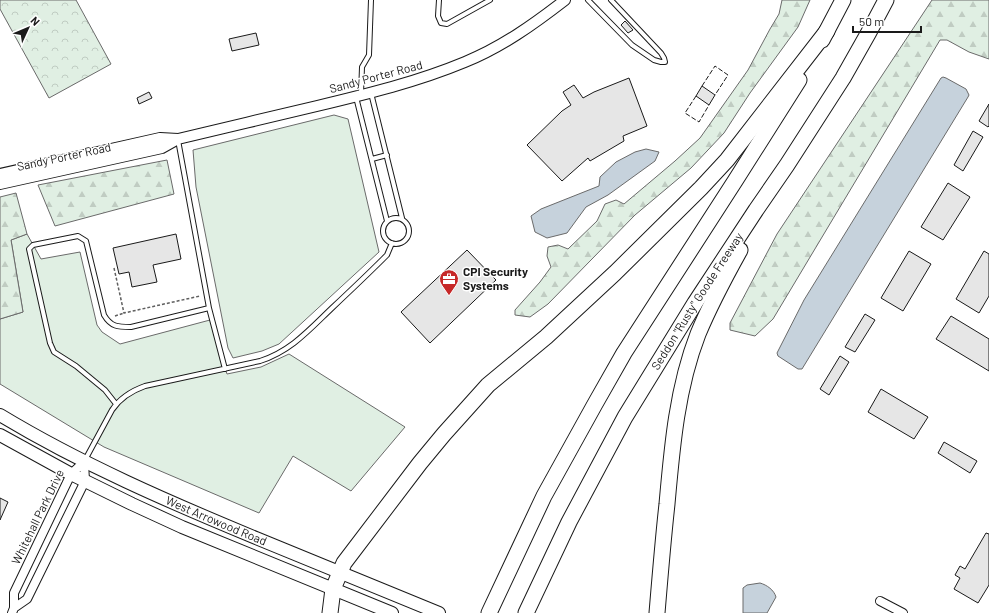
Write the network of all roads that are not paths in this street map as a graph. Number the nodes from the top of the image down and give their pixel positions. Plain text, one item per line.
1 (371, 0) edge
2 (439, 0) edge
3 (490, 0) edge
4 (565, 0) edge
5 (588, 0) edge
6 (611, 0) edge
7 (843, 0) edge
8 (886, 0) edge
9 (827, 31) junction
10 (371, 93) junction
11 (359, 96) junction
12 (178, 139) junction
13 (386, 155) junction
14 (372, 159) junction
15 (787, 165) junction
16 (0, 174) edge
17 (0, 184) edge
18 (402, 218) junction
19 (387, 222) junction
20 (392, 244) junction
21 (209, 308) junction
22 (225, 369) junction
23 (116, 404) junction
24 (0, 415) edge
25 (0, 435) edge
26 (84, 462) junction
27 (71, 474) junction
28 (85, 481) junction
29 (340, 573) junction
30 (334, 589) junction
31 (880, 601) dead end
32 (13, 610) edge
33 (330, 613) edge
34 (392, 613) edge
35 (438, 613) edge
36 (489, 613) edge
37 (526, 613) edge
38 (657, 613) edge
39 (903, 613) edge

1 - 11 lane
2 - 3 lane
4 - 10 street, Sandy Porter Road
5 - 6 lane
7 - 9 highway
8 - 15 highway, Seddon "Rusty" Goode Freeway
9 - 29 highway
9 - 36 highway
10 - 11 street, Sandy Porter Road
10 - 13 lane
11 - 12 street, Sandy Porter Road
11 - 14 lane
12 - 16 street, Sandy Porter Road
12 - 17 street, Sandy Porter Road
12 - 21 lane
13 - 14 lane
13 - 18 lane
14 - 19 lane
15 - 37 highway, Seddon "Rusty" Goode Freeway
15 - 38 highway
18 - 19 lane
18 - 20 lane
19 - 20 lane
20 - 22 lane
21 - 22 lane
21 - 23 lane
22 - 23 lane
23 - 26 lane
24 - 26 main road, West Arrowood Road
25 - 27 main road, West Arrowood Road
26 - 27 street, Whitehall Park Drive
26 - 28 street, Whitehall Park Drive
26 - 29 main road, West Arrowood Road
27 - 28 main road, West Arrowood Road
27 - 32 street, Whitehall Park Drive
28 - 30 main road, West Arrowood Road
28 - 32 street, Whitehall Park Drive
29 - 30 highway
29 - 35 main road, West Arrowood Road
30 - 33 highway
30 - 34 main road, West Arrowood Road
31 - 39 street

